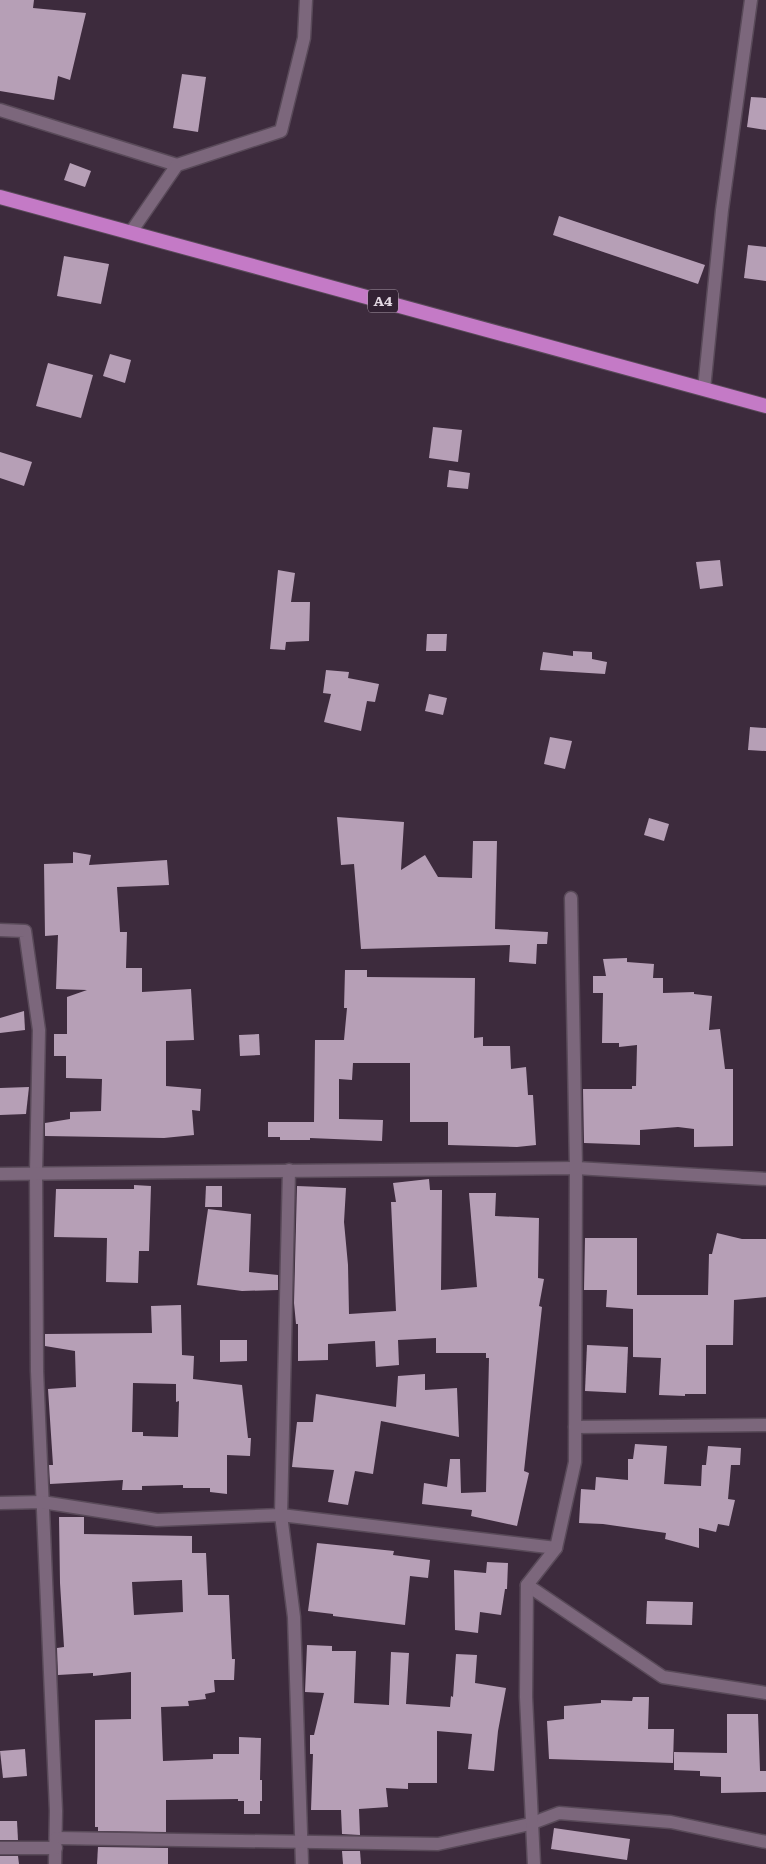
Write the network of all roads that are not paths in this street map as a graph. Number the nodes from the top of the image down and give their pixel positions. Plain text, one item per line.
1 (306, 0) edge
2 (751, 0) edge
3 (0, 110) edge
4 (177, 165) junction
5 (0, 197) edge
6 (130, 232) junction
7 (704, 389) junction
8 (766, 406) edge
9 (571, 898) dead end
10 (0, 930) edge
11 (576, 1168) junction
12 (289, 1170) junction
13 (36, 1172) junction
14 (0, 1174) edge
15 (766, 1178) edge
16 (766, 1424) edge
17 (575, 1427) junction
18 (42, 1502) junction
19 (0, 1503) edge
20 (281, 1515) junction
21 (556, 1548) junction
22 (527, 1585) junction
23 (766, 1693) edge
24 (530, 1824) junction
25 (302, 1842) junction
26 (766, 1842) edge
27 (56, 1843) junction
28 (0, 1848) edge
29 (56, 1864) edge
30 (302, 1864) edge
31 (534, 1864) edge

1 - 4 street
2 - 7 street
3 - 4 street
4 - 6 street
5 - 6 highway, A4
6 - 7 highway, A4
7 - 8 highway, A4
9 - 11 street
10 - 13 street
11 - 12 street
11 - 15 street
11 - 17 street
12 - 13 street
12 - 20 street
13 - 14 street
13 - 18 street
16 - 17 street
17 - 21 street
18 - 19 street
18 - 20 street
18 - 27 street
20 - 21 street
20 - 25 street
21 - 22 street
22 - 23 street
22 - 24 street
24 - 25 street
24 - 26 street
24 - 31 street
25 - 27 street
25 - 30 street
27 - 28 street
27 - 29 street

